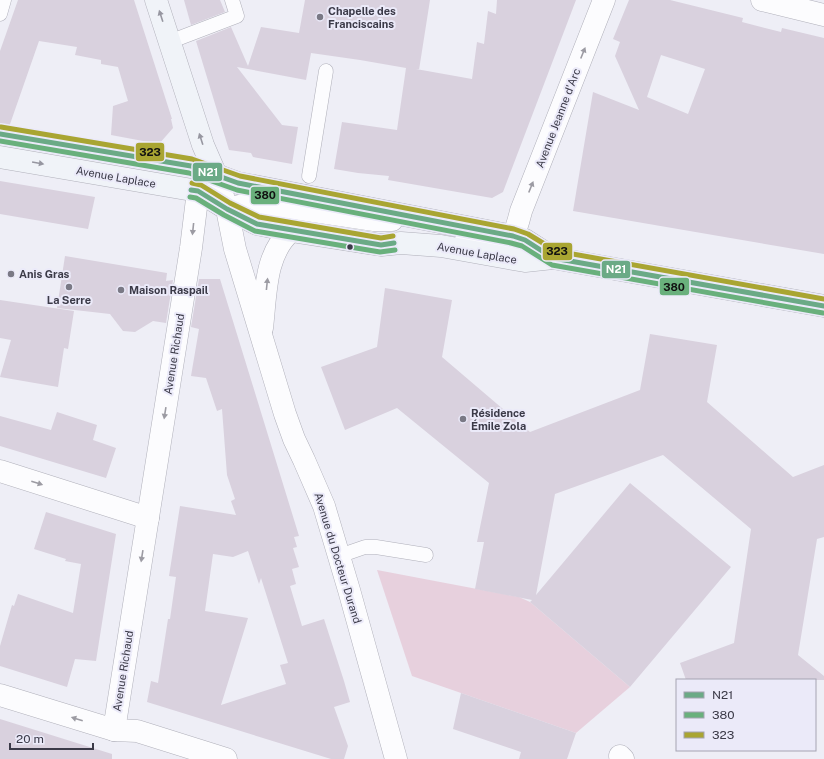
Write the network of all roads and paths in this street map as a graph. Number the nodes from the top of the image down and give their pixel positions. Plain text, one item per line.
1 (4, 0) edge
2 (156, 0) edge
3 (232, 0) edge
4 (604, 0) edge
5 (762, 0) edge
6 (0, 14) edge
7 (824, 15) edge
8 (169, 42) junction
9 (326, 71) dead end
10 (0, 134) edge
11 (0, 157) edge
12 (216, 175) junction
13 (309, 176) dead end
14 (198, 191) junction
15 (227, 209) junction
16 (411, 216) junction
17 (290, 231) junction
18 (513, 236) junction
19 (401, 243) junction
20 (553, 258) junction
21 (824, 306) edge
22 (261, 337) junction
23 (0, 471) edge
24 (148, 518) junction
25 (426, 555) dead end
26 (338, 556) junction
27 (0, 695) edge
28 (114, 730) junction
29 (226, 759) edge
30 (396, 759) edge

1 - 6 lane
8 -> 2 main road
3 - 8 lane
18 -> 4 street, Avenue Jeanne d'Arc
5 - 7 street
12 -> 8 main road
9 - 13 lane
10 - 12 lane, Avenue Laplace
11 -> 14 main road, Avenue Laplace
12 - 15 street, Avenue du Docteur Durand
12 - 16 main road, Avenue Laplace
14 - 15 main road, Avenue Laplace
14 -> 24 street, Avenue Richaud
15 - 16 street, Avenue Laplace
15 - 17 main road, Avenue Laplace
15 - 22 street, Avenue du Docteur Durand
16 - 18 main road, Avenue Laplace
17 - 19 main road, Avenue Laplace
22 -> 17 street, Avenue du Docteur Durand
18 - 19 street, Avenue Laplace
18 - 20 main road, Avenue Laplace
19 - 20 main road, Avenue Laplace
20 - 21 main road, Avenue Laplace
22 - 26 street, Avenue du Docteur Durand
23 -> 24 street
24 -> 28 street, Avenue Richaud
25 - 26 lane
26 - 30 street, Avenue du Docteur Durand
28 -> 27 street
28 - 29 street

